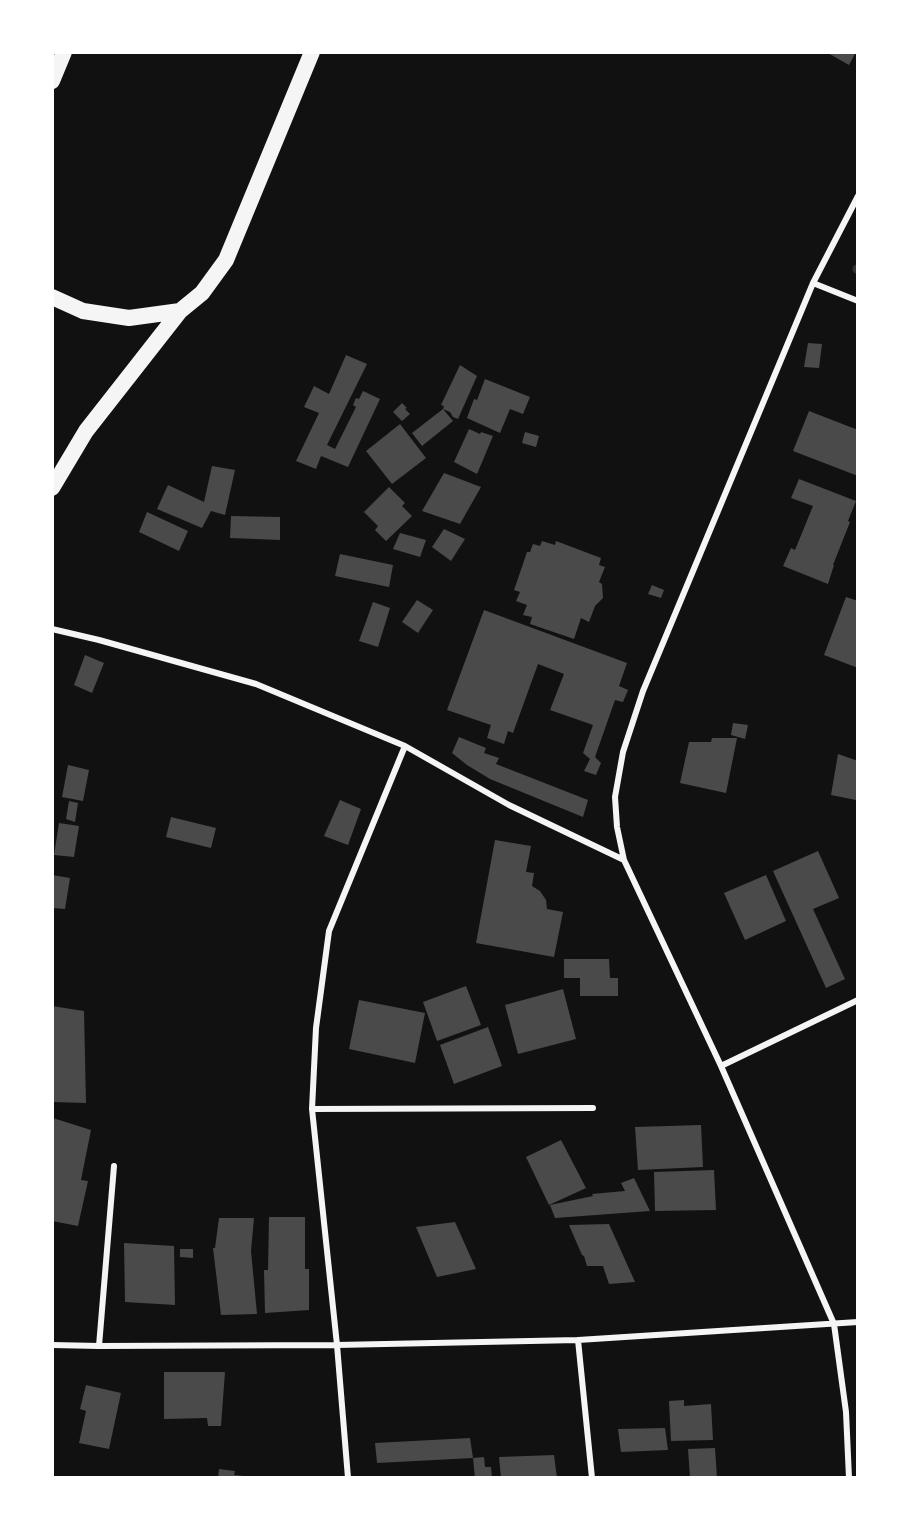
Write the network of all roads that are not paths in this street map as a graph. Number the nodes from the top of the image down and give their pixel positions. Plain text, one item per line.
1 (64, 52) edge
2 (312, 52) edge
3 (52, 81) edge
4 (858, 196) edge
5 (813, 283) junction
6 (52, 297) edge
7 (858, 301) edge
8 (180, 311) junction
9 (52, 488) edge
10 (52, 629) edge
11 (405, 746) junction
12 (624, 860) junction
13 (858, 999) edge
14 (721, 1066) junction
15 (593, 1108) dead end
16 (312, 1109) junction
17 (114, 1166) dead end
18 (858, 1322) edge
19 (834, 1324) junction
20 (578, 1340) junction
21 (52, 1345) edge
22 (337, 1345) junction
23 (99, 1346) junction
24 (348, 1478) edge
25 (592, 1478) edge
26 (849, 1478) edge

1 - 3 highway
2 - 8 highway
4 - 5 street
5 - 7 street
5 - 12 street
6 - 8 highway
8 - 9 highway
10 - 11 street
11 - 12 street
11 - 16 street
12 - 14 street
13 - 14 street
14 - 19 street
15 - 16 street
16 - 22 street
17 - 23 street
18 - 19 street
19 - 20 street
19 - 26 street
20 - 22 street
20 - 25 street
21 - 23 street
22 - 23 street
22 - 24 street

